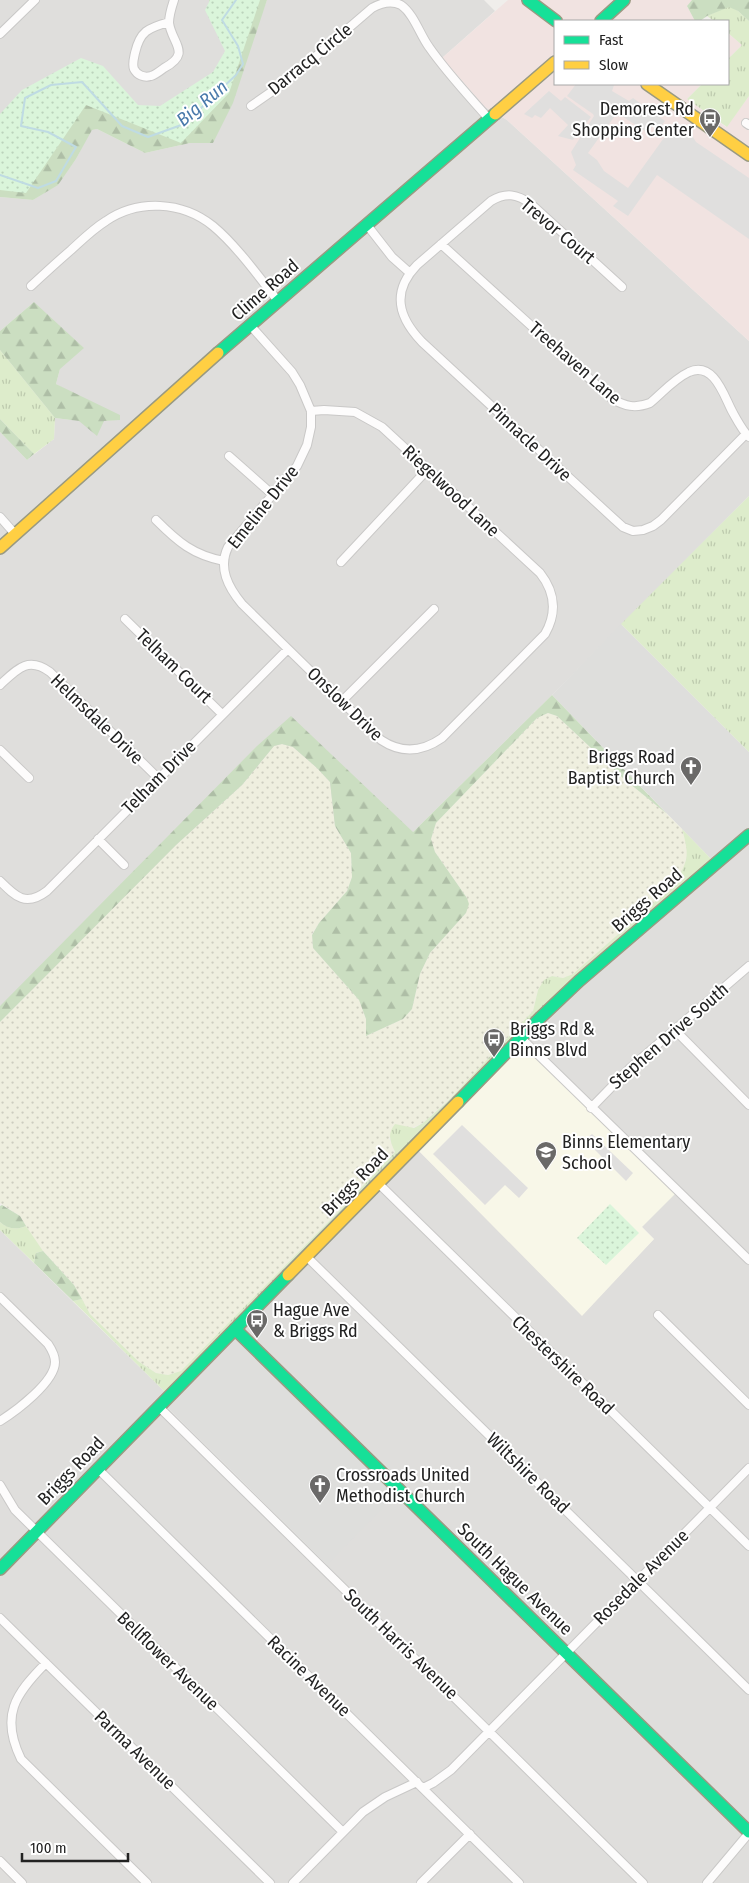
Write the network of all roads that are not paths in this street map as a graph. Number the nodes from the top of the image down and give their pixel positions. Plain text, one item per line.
1 (34, 0) edge
2 (174, 0) edge
3 (528, 0) edge
4 (624, 0) edge
5 (555, 20) edge
6 (602, 20) edge
7 (169, 22) junction
8 (0, 34) edge
9 (554, 63) edge
10 (648, 85) edge
11 (251, 106) dead end
12 (489, 119) junction
13 (749, 155) edge
14 (367, 225) junction
15 (441, 244) junction
16 (410, 273) junction
17 (31, 286) dead end
18 (622, 287) dead end
19 (278, 301) junction
20 (250, 325) junction
21 (311, 411) junction
22 (748, 435) edge
23 (228, 456) dead end
24 (427, 470) junction
25 (272, 495) junction
26 (0, 518) edge
27 (156, 520) dead end
28 (15, 534) junction
29 (0, 548) edge
30 (224, 561) junction
31 (341, 562) dead end
32 (434, 609) dead end
33 (125, 618) dead end
34 (552, 618) joint
35 (288, 649) junction
36 (0, 684) edge
37 (341, 702) junction
38 (222, 714) junction
39 (0, 750) edge
40 (29, 778) dead end
41 (158, 778) junction
42 (749, 835) edge
43 (98, 839) junction
44 (124, 865) dead end
45 (0, 880) edge
46 (749, 966) edge
47 (675, 1030) junction
48 (521, 1038) junction
49 (749, 1105) edge
50 (591, 1108) junction
51 (378, 1183) junction
52 (306, 1256) junction
53 (749, 1260) edge
54 (0, 1297) edge
55 (658, 1315) dead end
56 (235, 1329) junction
57 (749, 1405) edge
58 (159, 1407) junction
59 (0, 1421) edge
60 (749, 1468) edge
61 (98, 1469) junction
62 (0, 1485) edge
63 (709, 1508) junction
64 (37, 1531) junction
65 (749, 1546) edge
66 (0, 1569) edge
67 (638, 1580) junction
68 (0, 1618) edge
69 (566, 1653) junction
70 (46, 1663) junction
71 (749, 1690) edge
72 (490, 1731) junction
73 (416, 1782) junction
74 (423, 1788) junction
75 (344, 1832) junction
76 (749, 1832) edge
77 (470, 1834) junction
78 (0, 1861) edge
79 (22, 1883) edge
80 (147, 1883) edge
81 (270, 1883) edge
82 (293, 1883) edge
83 (421, 1883) edge
84 (519, 1883) edge
85 (643, 1883) edge
86 (707, 1883) edge

1 - 8 street
2 - 7 street
3 - 5 street
4 - 6 street
7 - 7 street
9 - 12 street, Clime Road
10 - 13 street
11 - 12 street, Darracq Circle
12 - 14 street, Clime Road
14 - 16 street
14 - 19 street, Clime Road
15 - 16 street, Trevor Court
15 - 18 street, Trevor Court
15 - 22 street, Treehaven Lane
16 - 22 street, Pinnacle Drive
17 - 19 street
19 - 20 street, Clime Road
20 - 21 street, Emeline Drive
20 - 28 street, Clime Road
21 - 24 street, Riegelwood Lane
21 - 25 street, Emeline Drive
23 - 25 street
24 - 31 street
24 - 34 street, Riegelwood Lane
25 - 30 street, Emeline Drive
26 - 28 street
27 - 30 street
28 - 29 street, Clime Road
30 - 35 street, Onslow Drive
32 - 37 street
33 - 38 street, Telham Court
34 - 37 street, Onslow Drive
35 - 37 street, Onslow Drive
35 - 38 street, Telham Drive
36 - 41 street, Helmsdale Drive
38 - 41 street, Telham Drive
39 - 40 street
41 - 43 street, Telham Drive
42 - 48 street, Briggs Road
43 - 44 street
43 - 45 street, Telham Drive
46 - 47 street, Stephen Drive South
47 - 49 street
47 - 50 street, Stephen Drive South
48 - 50 street
48 - 51 street, Briggs Road
50 - 53 street
51 - 52 street, Briggs Road
51 - 63 street, Chestershire Road
52 - 56 street, Briggs Road
52 - 67 street, Wiltshire Road
54 - 59 street
55 - 57 street
56 - 58 street, Briggs Road
56 - 69 street, South Hague Avenue
58 - 61 street, Briggs Road
58 - 72 street, South Harris Avenue
60 - 63 street, Rosedale Avenue
61 - 64 street, Briggs Road
61 - 73 street, Racine Avenue
62 - 64 street, Bellflower Avenue
63 - 65 street, Chestershire Road
63 - 67 street, Rosedale Avenue
64 - 66 street, Briggs Road
64 - 75 street, Bellflower Avenue
67 - 69 street, Rosedale Avenue
67 - 71 street, Wiltshire Road
68 - 70 street, Parma Avenue
69 - 72 street, Rosedale Avenue
69 - 76 street, South Hague Avenue
70 - 80 street
70 - 81 street, Parma Avenue
72 - 74 street, Rosedale Avenue
72 - 85 street, South Harris Avenue
73 - 74 street, Racine Avenue
73 - 75 street
74 - 77 street, Racine Avenue
75 - 82 street
76 - 86 street
77 - 83 street
77 - 84 street, Racine Avenue
78 - 79 street

